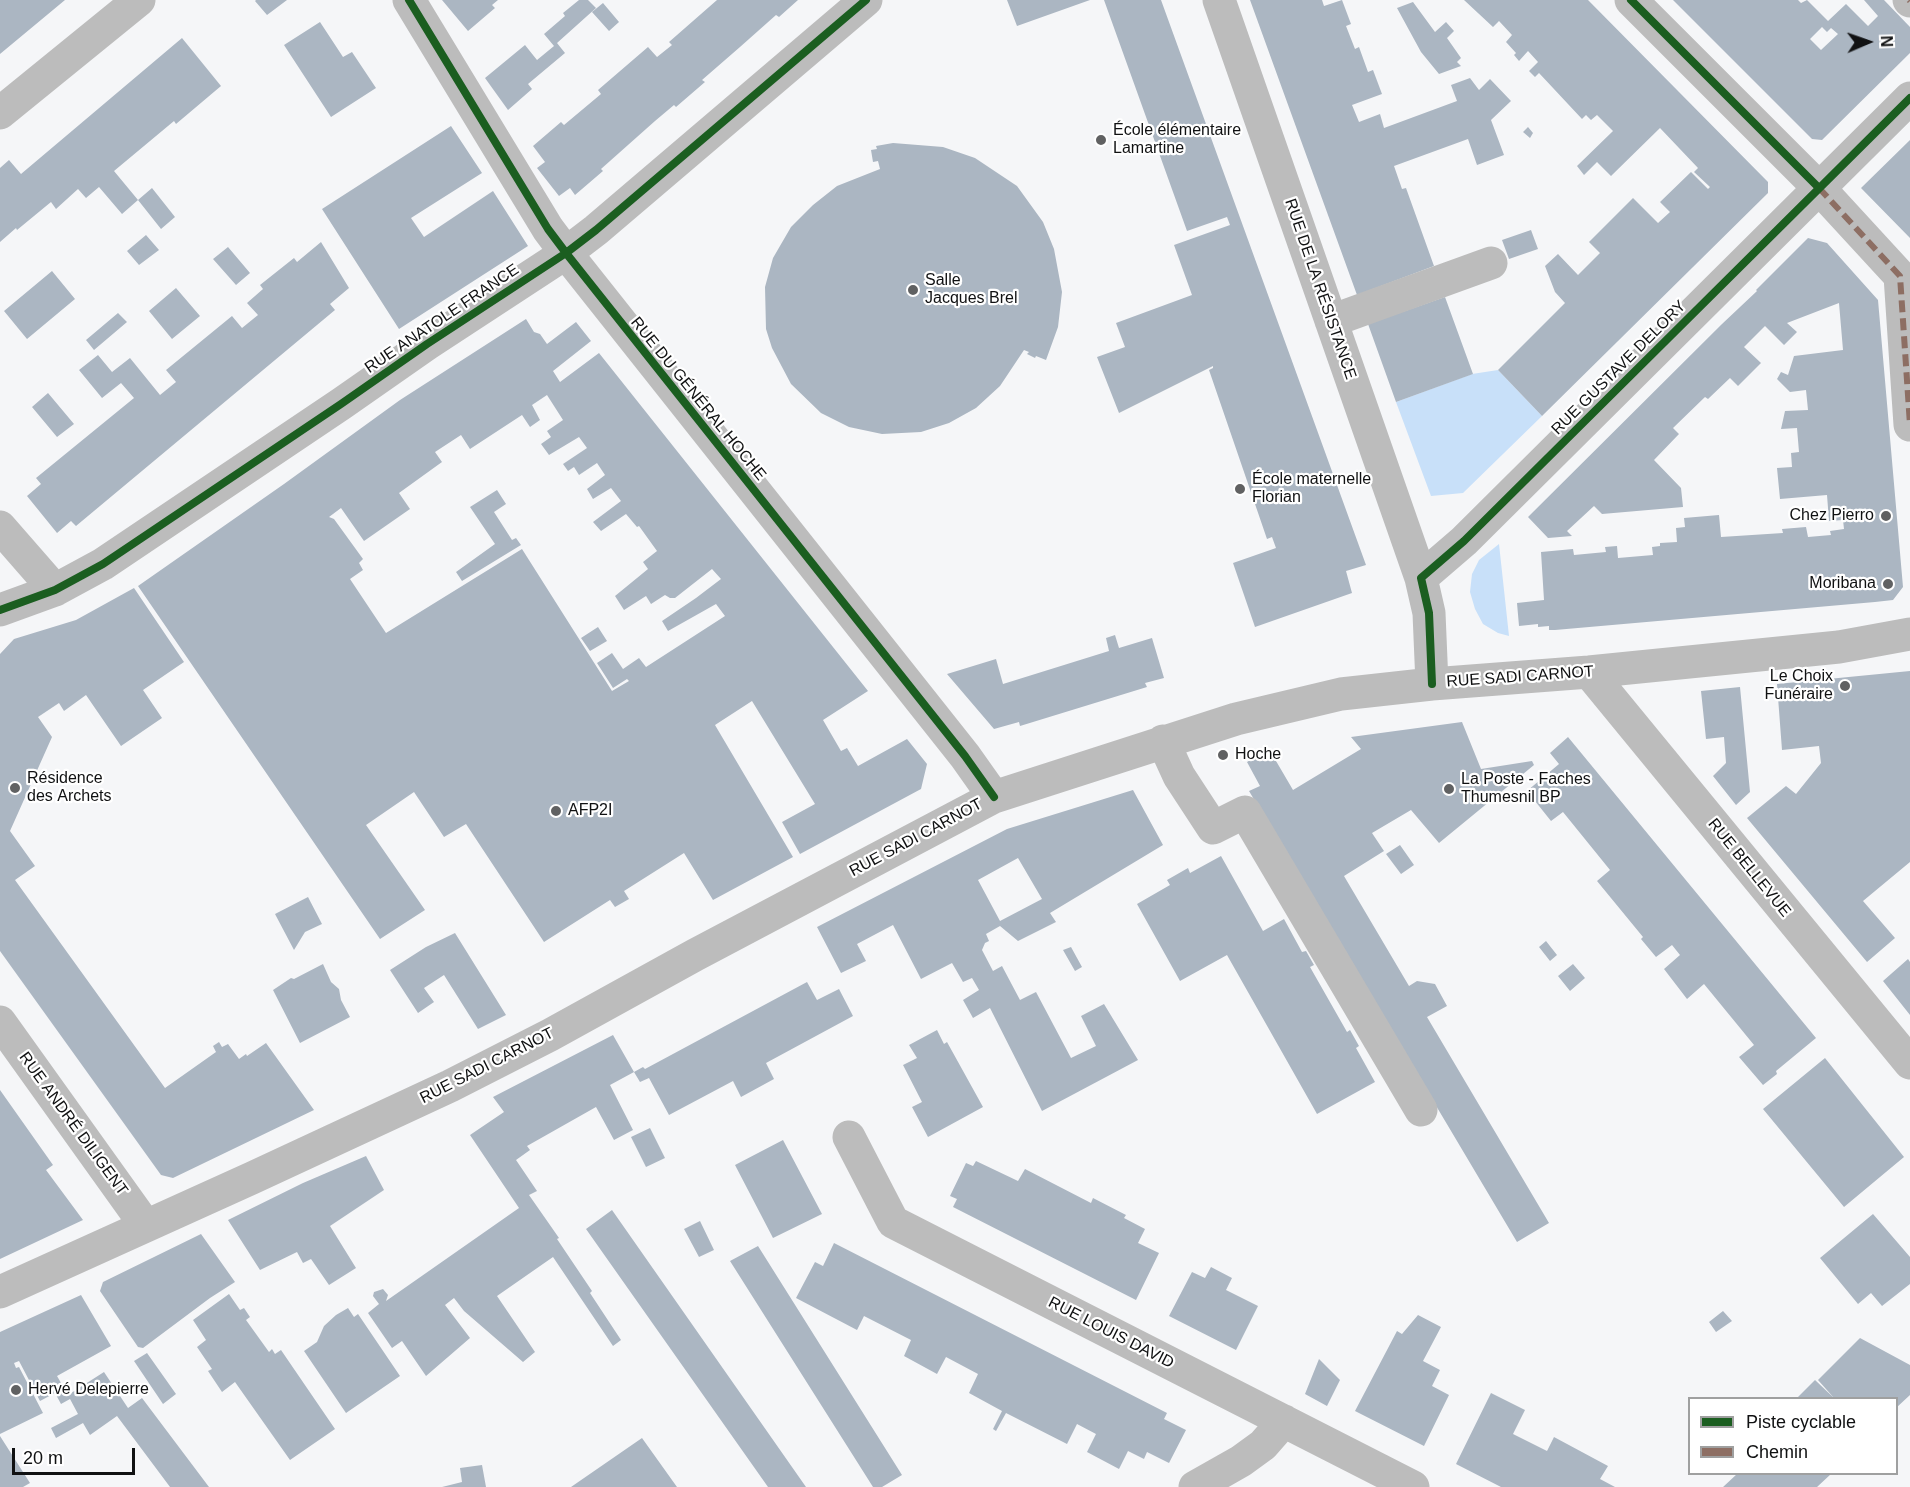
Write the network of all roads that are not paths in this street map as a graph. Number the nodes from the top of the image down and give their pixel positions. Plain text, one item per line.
1 (139, 0) edge
2 (409, 0) edge
3 (1219, 0) edge
4 (1631, 0) edge
5 (862, 1) edge
6 (1910, 98) edge
7 (0, 113) edge
8 (1819, 188) junction
9 (566, 253) junction
10 (1491, 263) dead end
11 (1330, 321) junction
12 (1910, 425) edge
13 (0, 527) edge
14 (1420, 578) junction
15 (55, 590) junction
16 (0, 610) edge
17 (1910, 634) edge
18 (1589, 672) junction
19 (1432, 684) junction
20 (1163, 741) junction
21 (994, 797) junction
22 (0, 1022) edge
23 (1910, 1063) edge
24 (1421, 1110) dead end
25 (849, 1137) dead end
26 (146, 1226) junction
27 (0, 1292) edge
28 (1284, 1421) junction
29 (1194, 1487) edge
30 (1413, 1487) edge

1 - 7 street
2 - 9 street, RUE DU GÉNÉRAL HOCHE
3 - 11 street, RUE DE LA RÉSISTANCE
4 - 8 street
5 - 9 street, RUE ANATOLE FRANCE
6 - 8 street, RUE GUSTAVE DELORY
8 - 12 street
8 - 14 street, RUE GUSTAVE DELORY
9 - 15 street, RUE ANATOLE FRANCE
9 - 21 street, RUE DU GÉNÉRAL HOCHE
10 - 11 street
11 - 14 street, RUE DE LA RÉSISTANCE
13 - 15 street
14 - 19 street
15 - 16 street, RUE ANATOLE FRANCE
17 - 18 street, RUE SADI CARNOT
18 - 19 street, RUE SADI CARNOT
18 - 23 street, RUE BELLEVUE
19 - 20 street, RUE SADI CARNOT
20 - 21 street, RUE SADI CARNOT
20 - 24 street
21 - 26 street, RUE SADI CARNOT
22 - 26 street, RUE ANDRÉ DILIGENT
25 - 28 street, RUE LOUIS DAVID
26 - 27 street, RUE SADI CARNOT
28 - 29 street
28 - 30 street, RUE LOUIS DAVID

